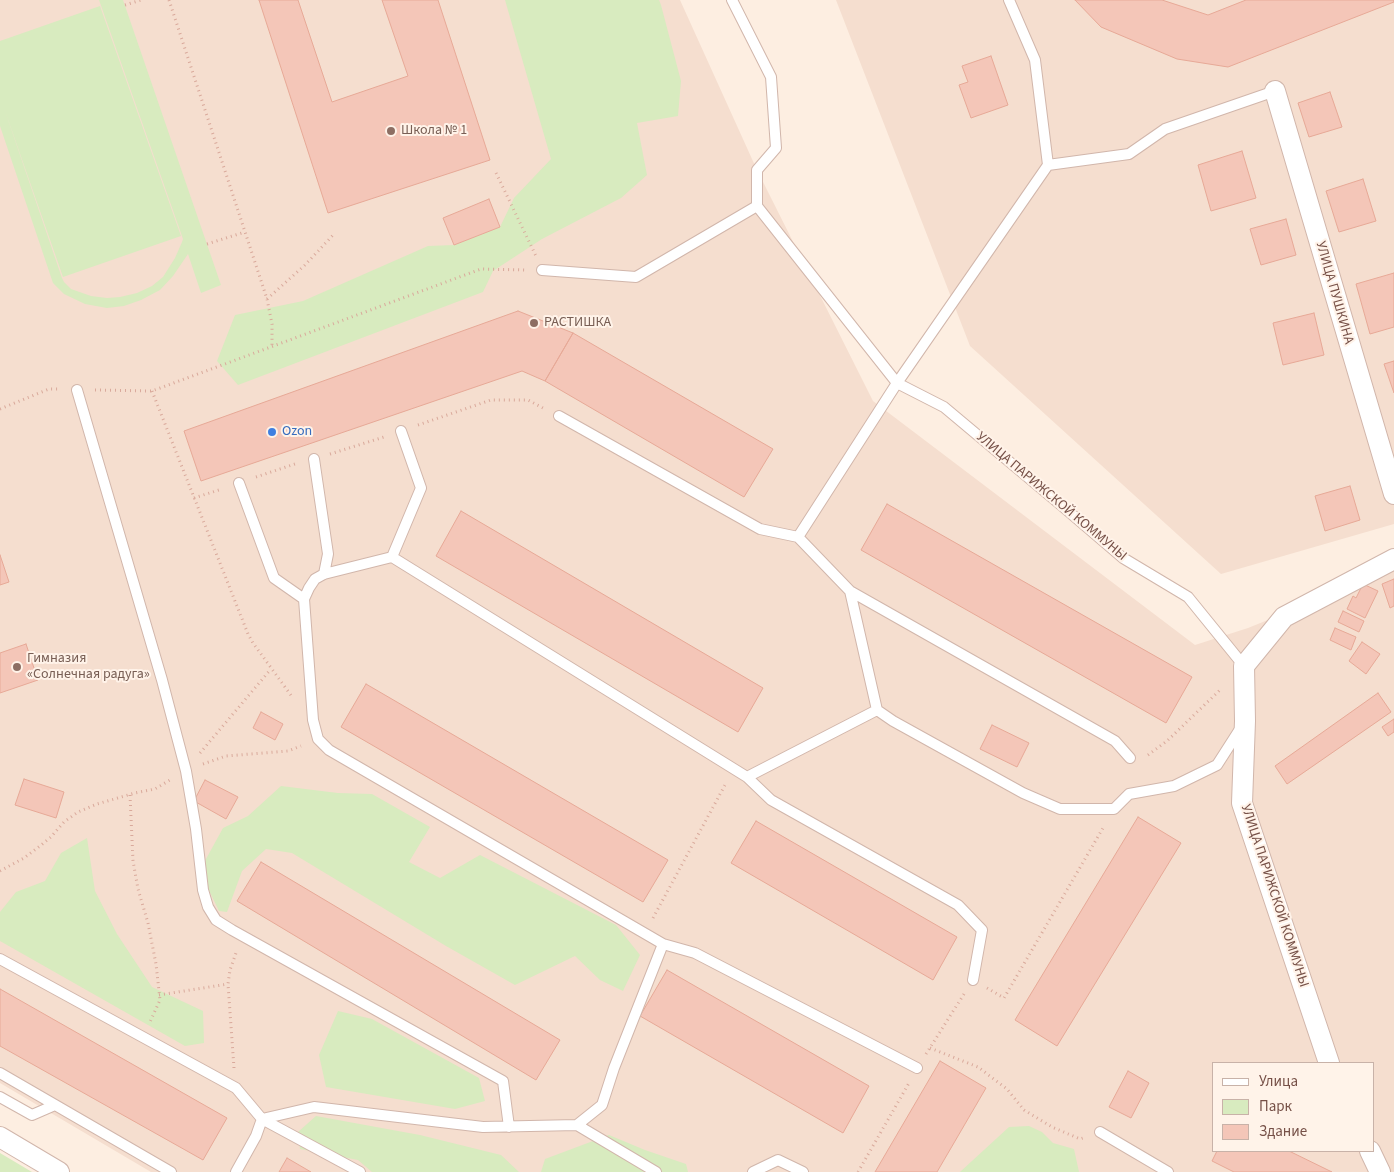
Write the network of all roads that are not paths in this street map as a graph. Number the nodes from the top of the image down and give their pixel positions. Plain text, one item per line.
1 (732, 0) edge
2 (1009, 0) edge
3 (1275, 91) joint
4 (1048, 165) junction
5 (757, 206) junction
6 (542, 270) road end
7 (897, 383) junction
8 (76, 390) dead end
9 (559, 416) dead end
10 (401, 431) road end
11 (314, 458) dead end
12 (239, 483) dead end
13 (1394, 494) edge
14 (798, 537) junction
15 (392, 557) junction
16 (1394, 559) edge
17 (324, 574) junction
18 (850, 591) junction
19 (304, 598) junction
20 (1244, 666) junction
21 (877, 710) junction
22 (1245, 720) junction
23 (1130, 758) road end
24 (747, 777) junction
25 (663, 944) junction
26 (0, 959) edge
27 (973, 980) road end
28 (1330, 1062) edge
29 (917, 1068) road end
30 (0, 1073) edge
31 (0, 1097) edge
32 (55, 1104) junction
33 (262, 1120) junction
34 (577, 1125) junction
35 (509, 1127) junction
36 (1100, 1132) road end
37 (0, 1137) edge
38 (1370, 1152) edge
39 (60, 1172) edge
40 (171, 1172) edge
41 (236, 1172) edge
42 (360, 1172) edge
43 (656, 1172) edge
44 (753, 1172) edge
45 (803, 1172) edge
46 (1168, 1172) edge
47 (1380, 1172) edge

1 - 5 lane
2 - 4 lane
3 - 4 lane
3 - 13 street, УЛИЦА ПУШКИНА
4 - 7 lane
5 - 6 lane
5 - 7 lane, УЛИЦА ПАРИЖСКОЙ КОММУНЫ
7 - 14 lane
7 - 20 lane, УЛИЦА ПАРИЖСКОЙ КОММУНЫ
8 - 35 lane
9 - 14 lane
10 - 15 lane
11 - 17 lane
12 - 19 lane
14 - 18 lane
15 - 17 lane
15 - 24 lane
16 - 20 street
17 - 19 lane
18 - 21 lane
18 - 23 lane
19 - 25 lane
20 - 22 street, УЛИЦА ПАРИЖСКОЙ КОММУНЫ
21 - 22 lane
21 - 24 lane
22 - 28 street, УЛИЦА ПАРИЖСКОЙ КОММУНЫ
24 - 27 lane
25 - 29 lane
25 - 34 lane
26 - 33 lane
30 - 32 lane
31 - 32 lane
32 - 40 lane
33 - 35 lane
33 - 41 lane
33 - 42 lane
34 - 35 lane
34 - 43 lane
36 - 46 lane
37 - 39 street
38 - 47 street
44 - 45 lane

